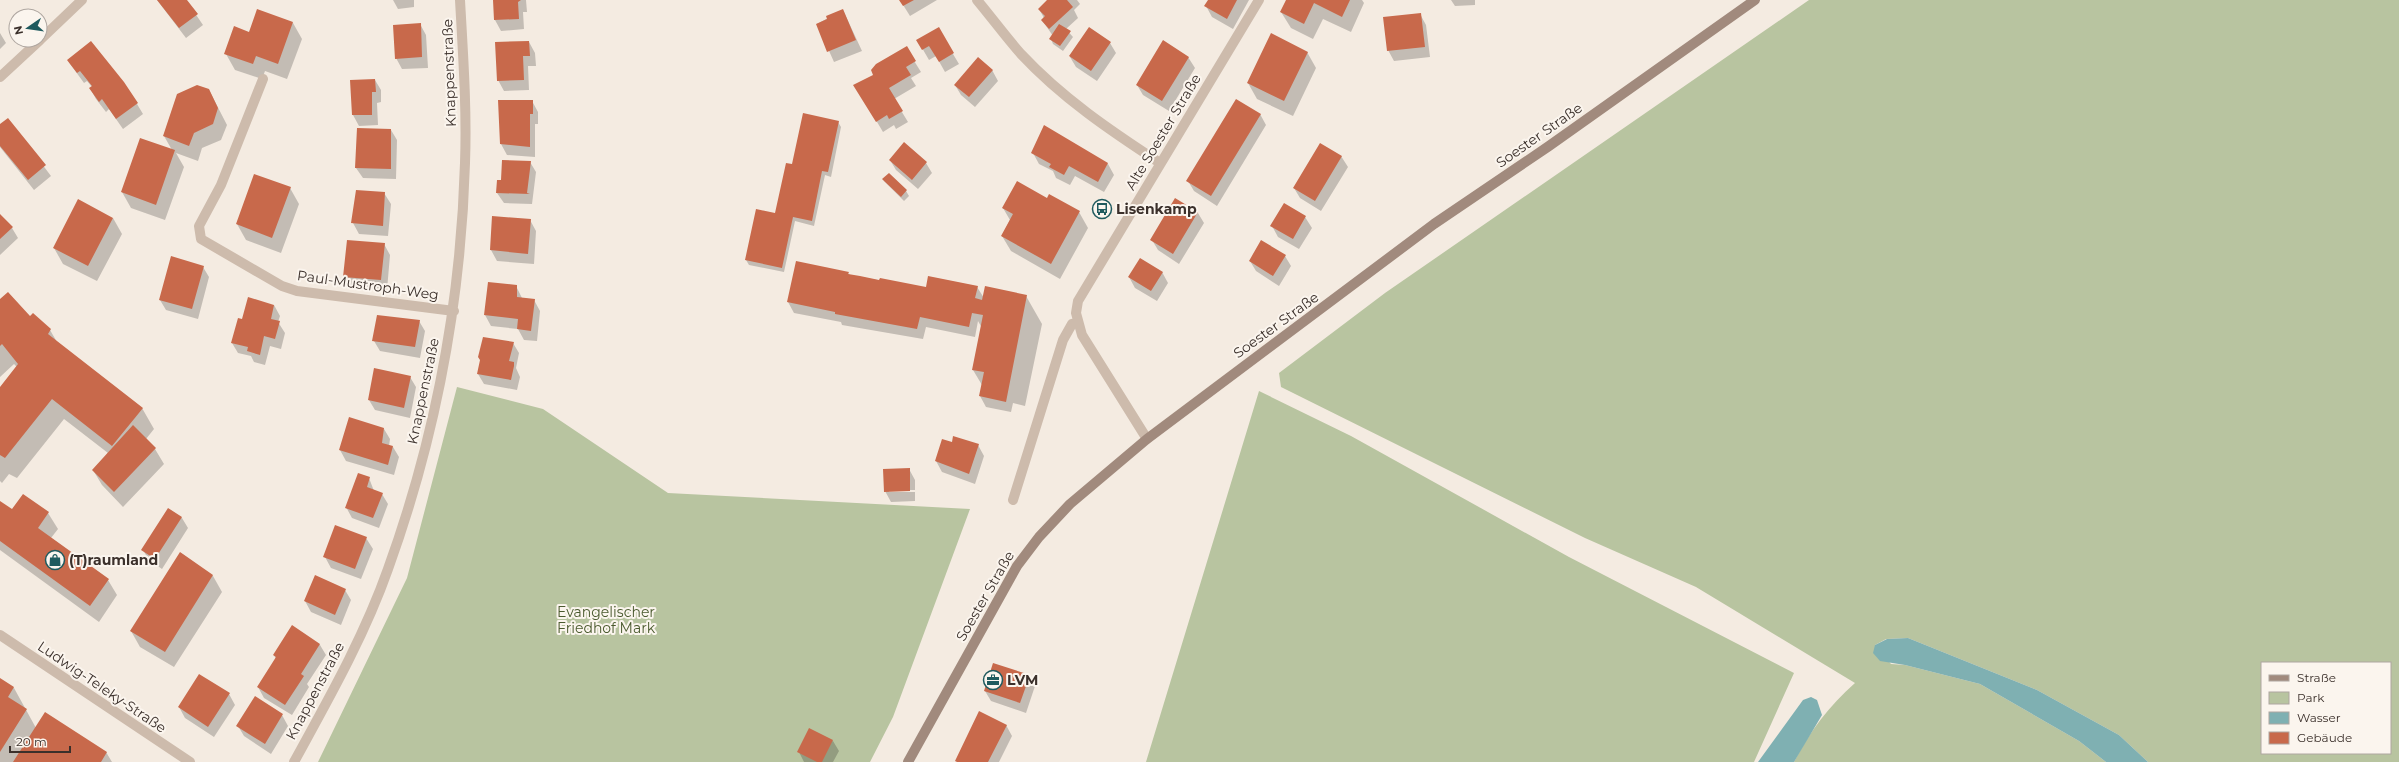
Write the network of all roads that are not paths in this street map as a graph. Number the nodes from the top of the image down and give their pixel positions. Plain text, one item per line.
1 (82, 0) edge
2 (460, 0) edge
3 (977, 0) edge
4 (1259, 0) edge
5 (1756, 0) edge
6 (48, 32) edge
7 (31, 48) edge
8 (0, 77) edge
9 (263, 79) dead end
10 (1160, 164) junction
11 (454, 312) junction
12 (1077, 323) junction
13 (1147, 439) junction
14 (1013, 500) dead end
15 (0, 635) edge
16 (190, 762) edge
17 (294, 762) edge
18 (908, 762) edge

1 - 6 street
2 - 11 street, Knappenstraße
3 - 10 street
4 - 10 street, Alte Soester Straße
5 - 13 main road, Soester Straße
7 - 8 street
9 - 11 street, Paul-Mustroph-Weg
10 - 12 street, Alte Soester Straße
11 - 17 street, Knappenstraße
12 - 13 street, Alte Soester Straße
12 - 14 street
13 - 18 main road, Soester Straße
15 - 16 street, Ludwig-Teleky-Straße

